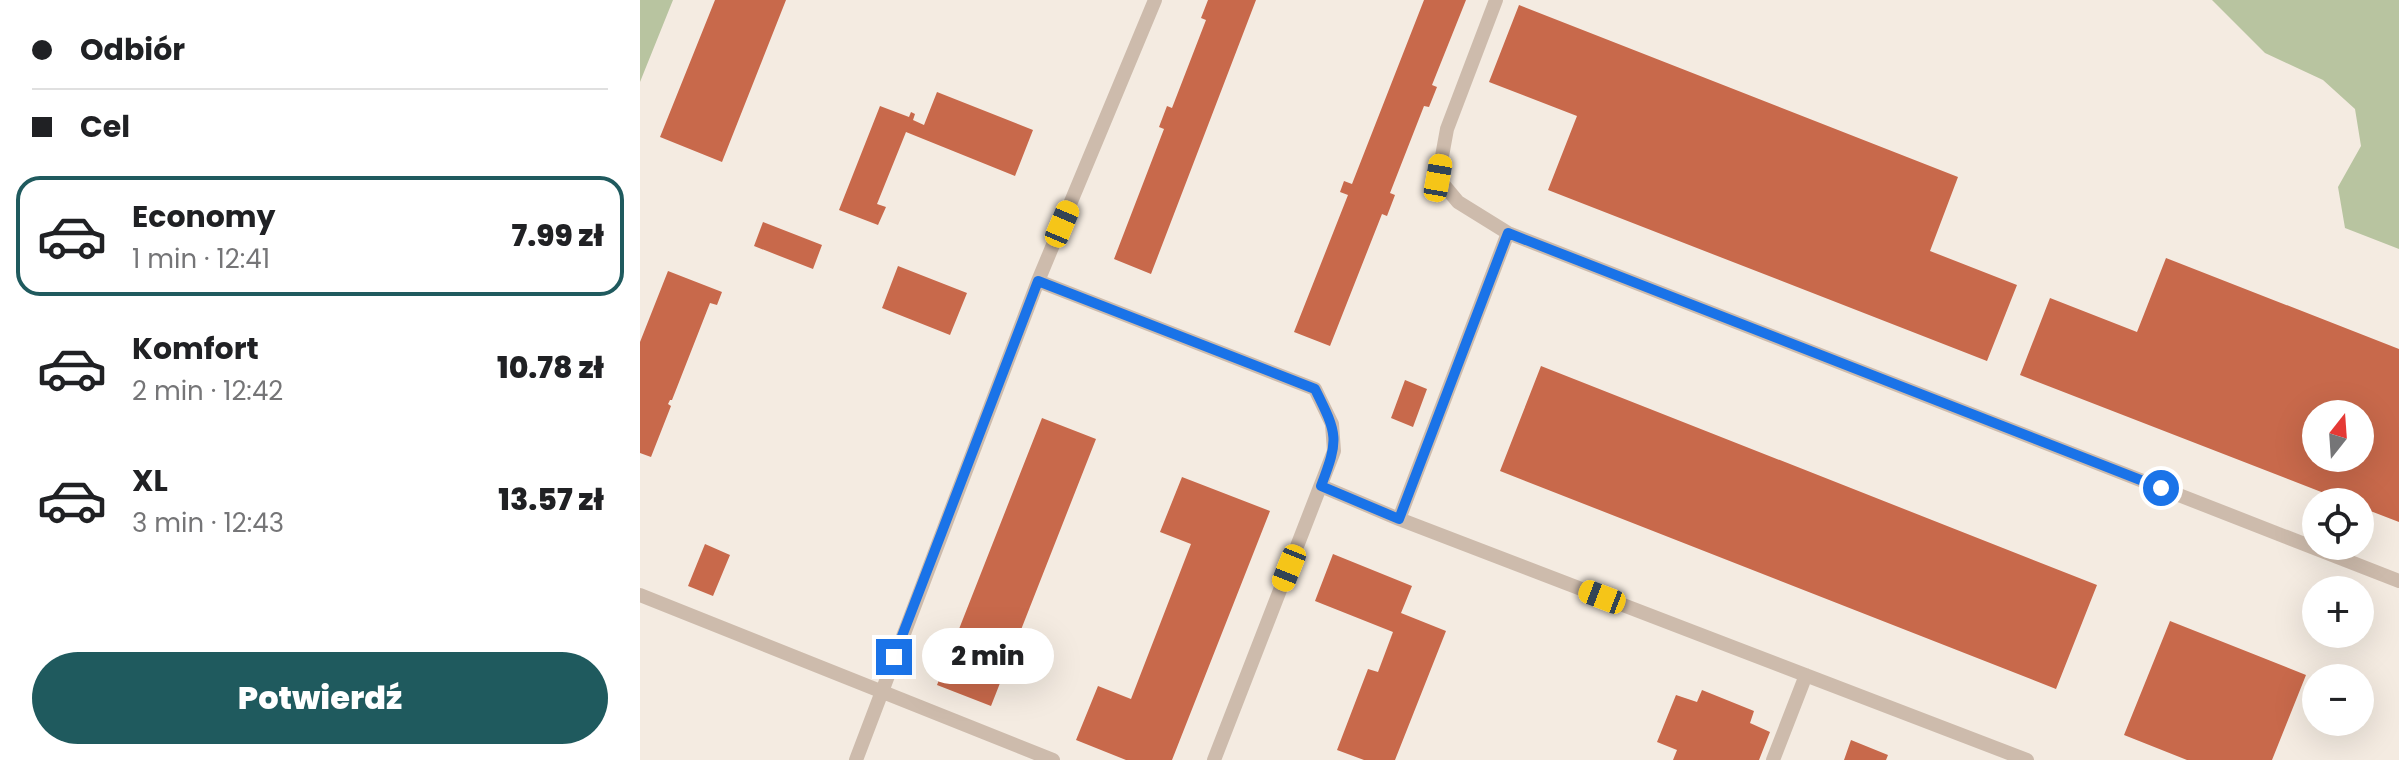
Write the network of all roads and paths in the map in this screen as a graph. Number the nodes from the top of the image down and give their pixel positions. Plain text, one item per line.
1 (1155, 0) edge
2 (1496, 0) edge
3 (1508, 233) junction
4 (1038, 281) junction
5 (1321, 486) junction
6 (1399, 519) junction
7 (2399, 581) edge
8 (640, 595) edge
9 (1806, 675) junction
10 (881, 691) junction
11 (856, 760) edge
12 (1053, 760) edge
13 (1214, 760) edge
14 (1773, 760) edge
15 (2027, 760) edge

1 - 4 lane
2 - 3 lane
3 - 6 lane
3 - 7 lane
4 - 5 lane
4 - 10 lane
5 - 6 lane
5 - 13 lane
6 - 9 lane
8 - 10 lane
9 - 14 lane
9 - 15 lane
10 - 11 lane
10 - 12 lane

